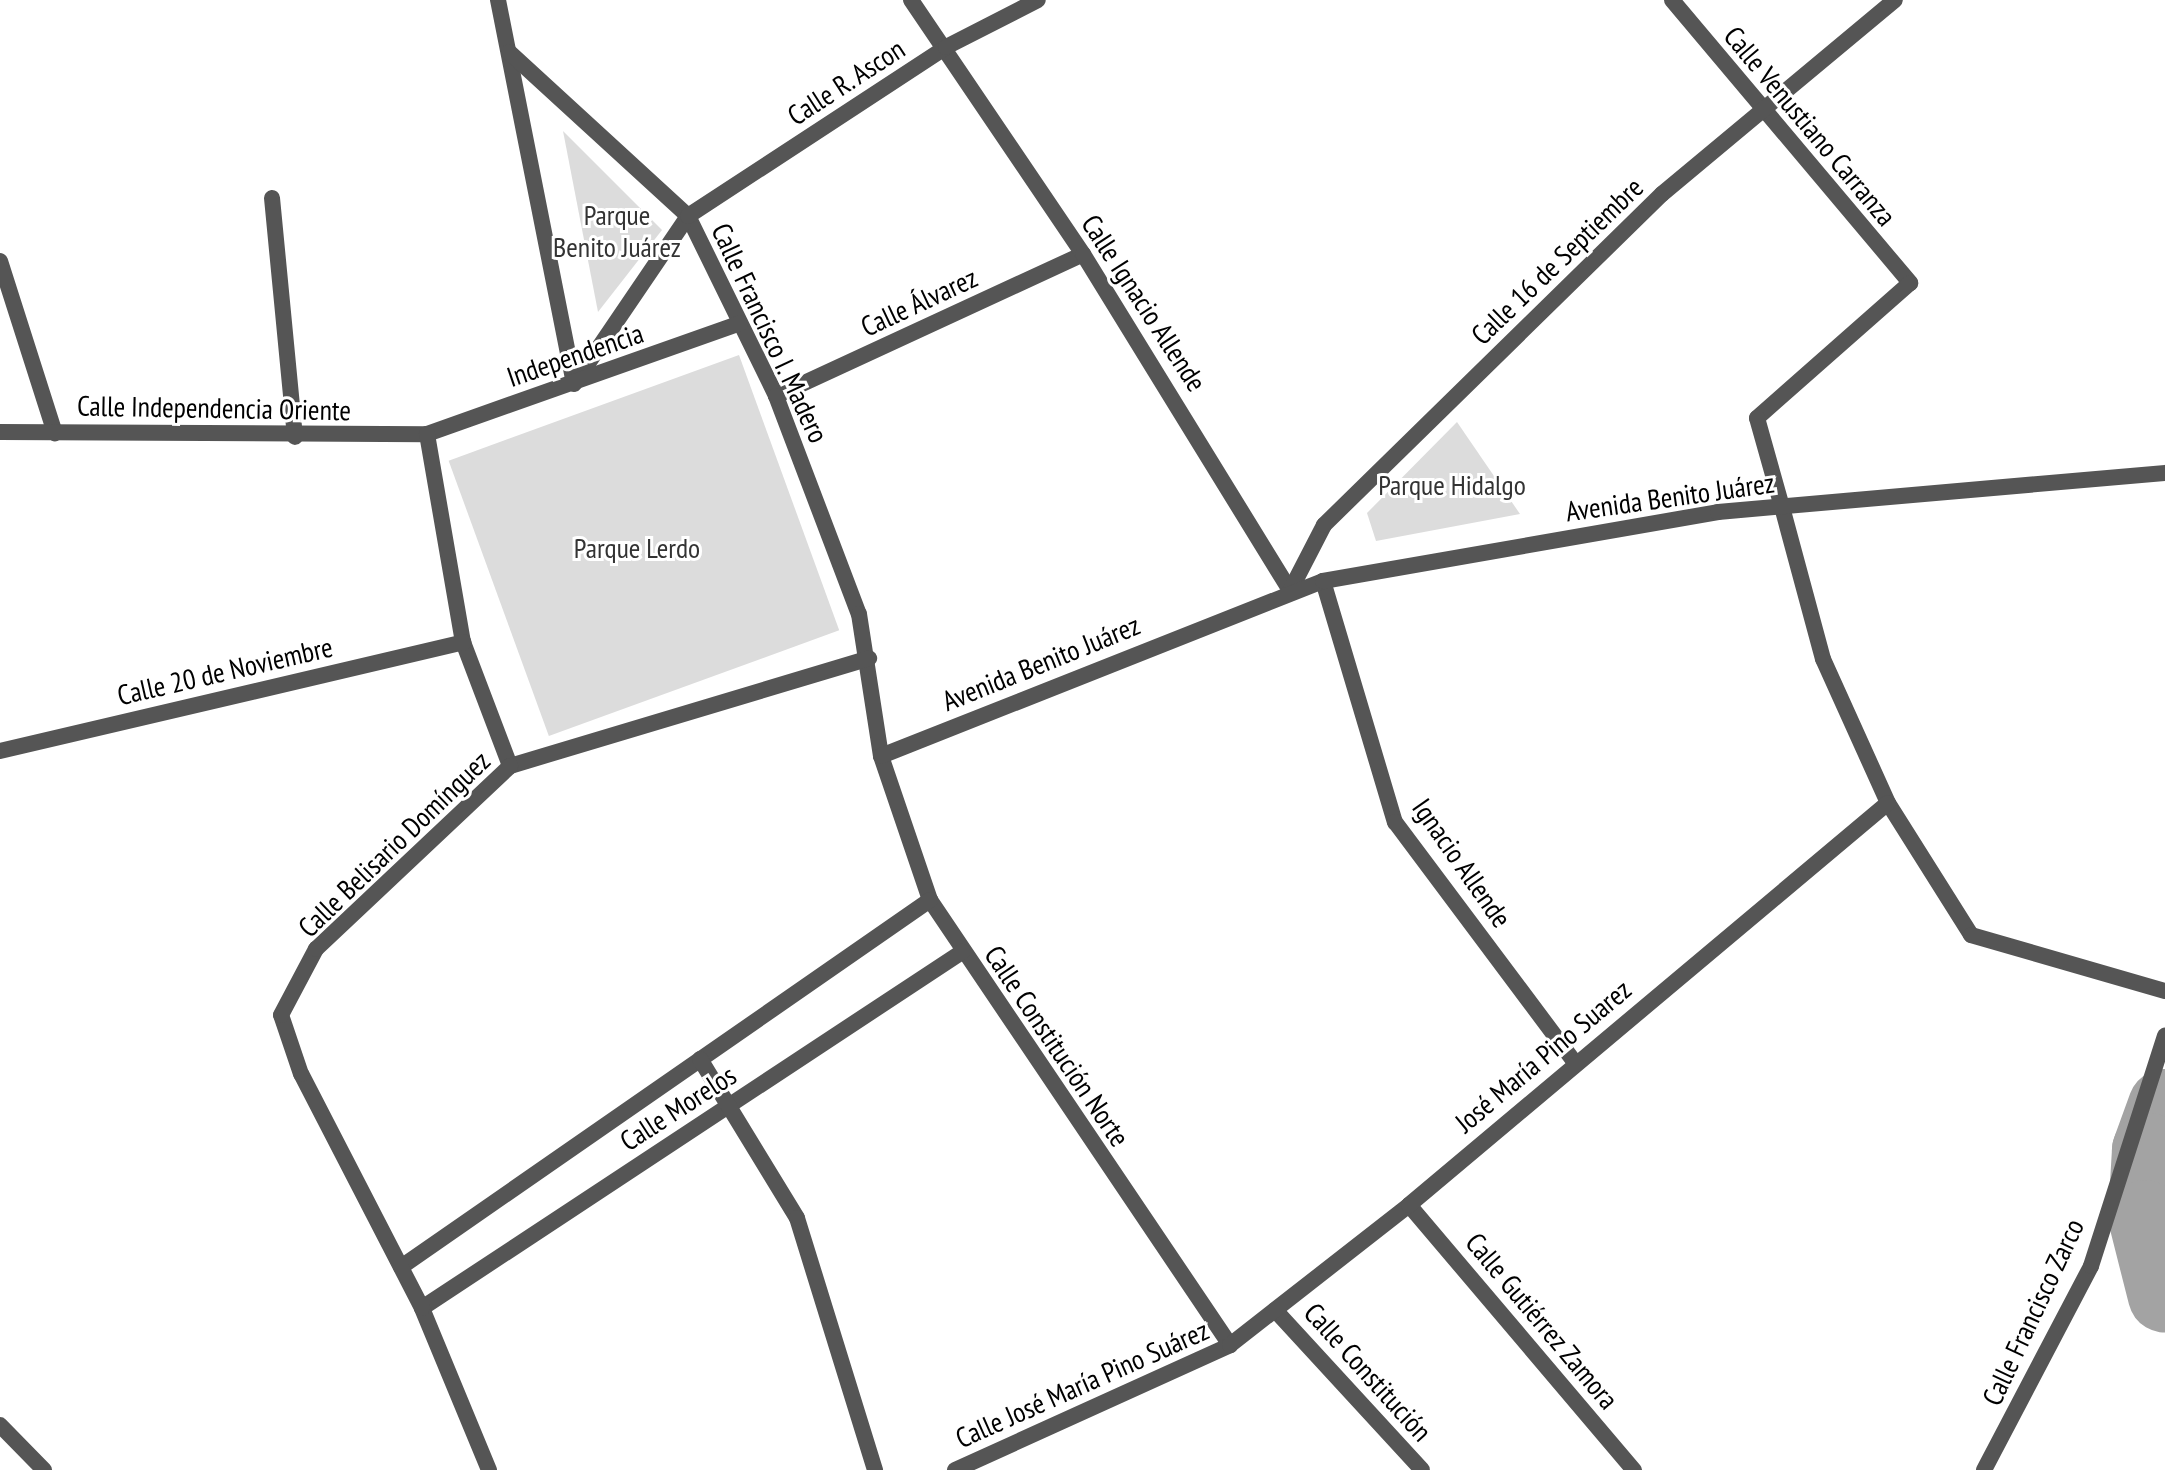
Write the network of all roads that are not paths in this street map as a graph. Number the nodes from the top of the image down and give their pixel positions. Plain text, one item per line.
1 (498, 0) edge
2 (911, 0) edge
3 (1038, 0) edge
4 (1672, 0) edge
5 (1895, 0) edge
6 (946, 47) junction
7 (509, 52) junction
8 (1757, 109) junction
9 (272, 198) dead end
10 (688, 216) junction
11 (1083, 254) junction
12 (0, 261) edge
13 (740, 323) junction
14 (574, 384) junction
15 (776, 396) junction
16 (0, 432) edge
17 (55, 433) junction
18 (427, 434) junction
19 (295, 437) junction
20 (2165, 473) edge
21 (1782, 507) junction
22 (1323, 581) junction
23 (1290, 591) junction
24 (463, 642) junction
25 (869, 658) junction
26 (2, 747) edge
27 (881, 756) junction
28 (510, 766) junction
29 (1888, 803) junction
30 (930, 900) junction
31 (962, 952) junction
32 (2165, 991) edge
33 (2165, 1036) edge
34 (700, 1059) junction
35 (1574, 1061) junction
36 (730, 1105) junction
37 (1409, 1205) junction
38 (401, 1267) junction
39 (422, 1308) junction
40 (1275, 1310) junction
41 (1230, 1345) junction
42 (0, 1425) edge
43 (44, 1470) edge
44 (489, 1470) edge
45 (875, 1470) edge
46 (955, 1470) edge
47 (1422, 1470) edge
48 (1634, 1470) edge
49 (1984, 1470) edge

1 - 7 street
2 - 6 street, Calle Ignacio Allende
3 - 6 street, Calle R. Ascon
4 - 8 street, Calle Venustiano Carranza
5 - 8 street, Calle 16 de Septiembre
6 - 10 street, Calle R. Ascon
6 - 11 street, Calle Ignacio Allende
7 - 10 street, Calle Francisco I. Madero
7 - 14 street
8 - 21 street, Calle Venustiano Carranza
8 - 23 street, Calle 16 de Septiembre
9 - 19 street
10 - 13 street, Calle Francisco I. Madero
10 - 14 street
11 - 15 street, Calle Álvarez
11 - 23 street, Calle Ignacio Allende
12 - 17 street
13 - 14 street, Independencia
13 - 15 street, Calle Francisco I. Madero
14 - 18 street, Independencia
15 - 25 street, Calle Francisco I. Madero
16 - 17 street, Calle Independencia Oriente
17 - 19 street, Calle Independencia Oriente
18 - 19 street, Calle Independencia Oriente
18 - 24 street
20 - 21 street, Avenida Benito Juárez
21 - 22 street, Avenida Benito Juárez
21 - 29 street
22 - 23 street, Avenida Benito Juárez
22 - 35 street, Ignacio Allende
23 - 27 street, Avenida Benito Juárez
24 - 26 street, Calle 20 de Noviembre
24 - 28 street
25 - 27 street, Calle Francisco I. Madero
25 - 28 street, Calle Belisario Domínguez
27 - 30 street, Calle Constitución Norte
28 - 38 street, Calle Belisario Domínguez
29 - 32 street
29 - 35 street, José María Pino Suarez
30 - 31 street, Calle Constitución Norte
30 - 34 street, Calle Morelos
31 - 36 street, Calle Morelos
31 - 41 street, Calle Constitución Norte
33 - 49 street, Calle Francisco Zarco
34 - 36 street
34 - 38 street, Calle Morelos
35 - 37 street, José María Pino Suarez
36 - 39 street, Calle Morelos
36 - 45 street
37 - 40 street, José María Pino Suarez
37 - 48 street, Calle Gutiérrez Zamora
38 - 39 street, Calle Belisario Domínguez
39 - 44 street, Calle Belisario Domínguez
40 - 41 street, José María Pino Suarez
40 - 47 street, Calle Constitución
41 - 46 street, Calle José María Pino Suárez
42 - 43 street

